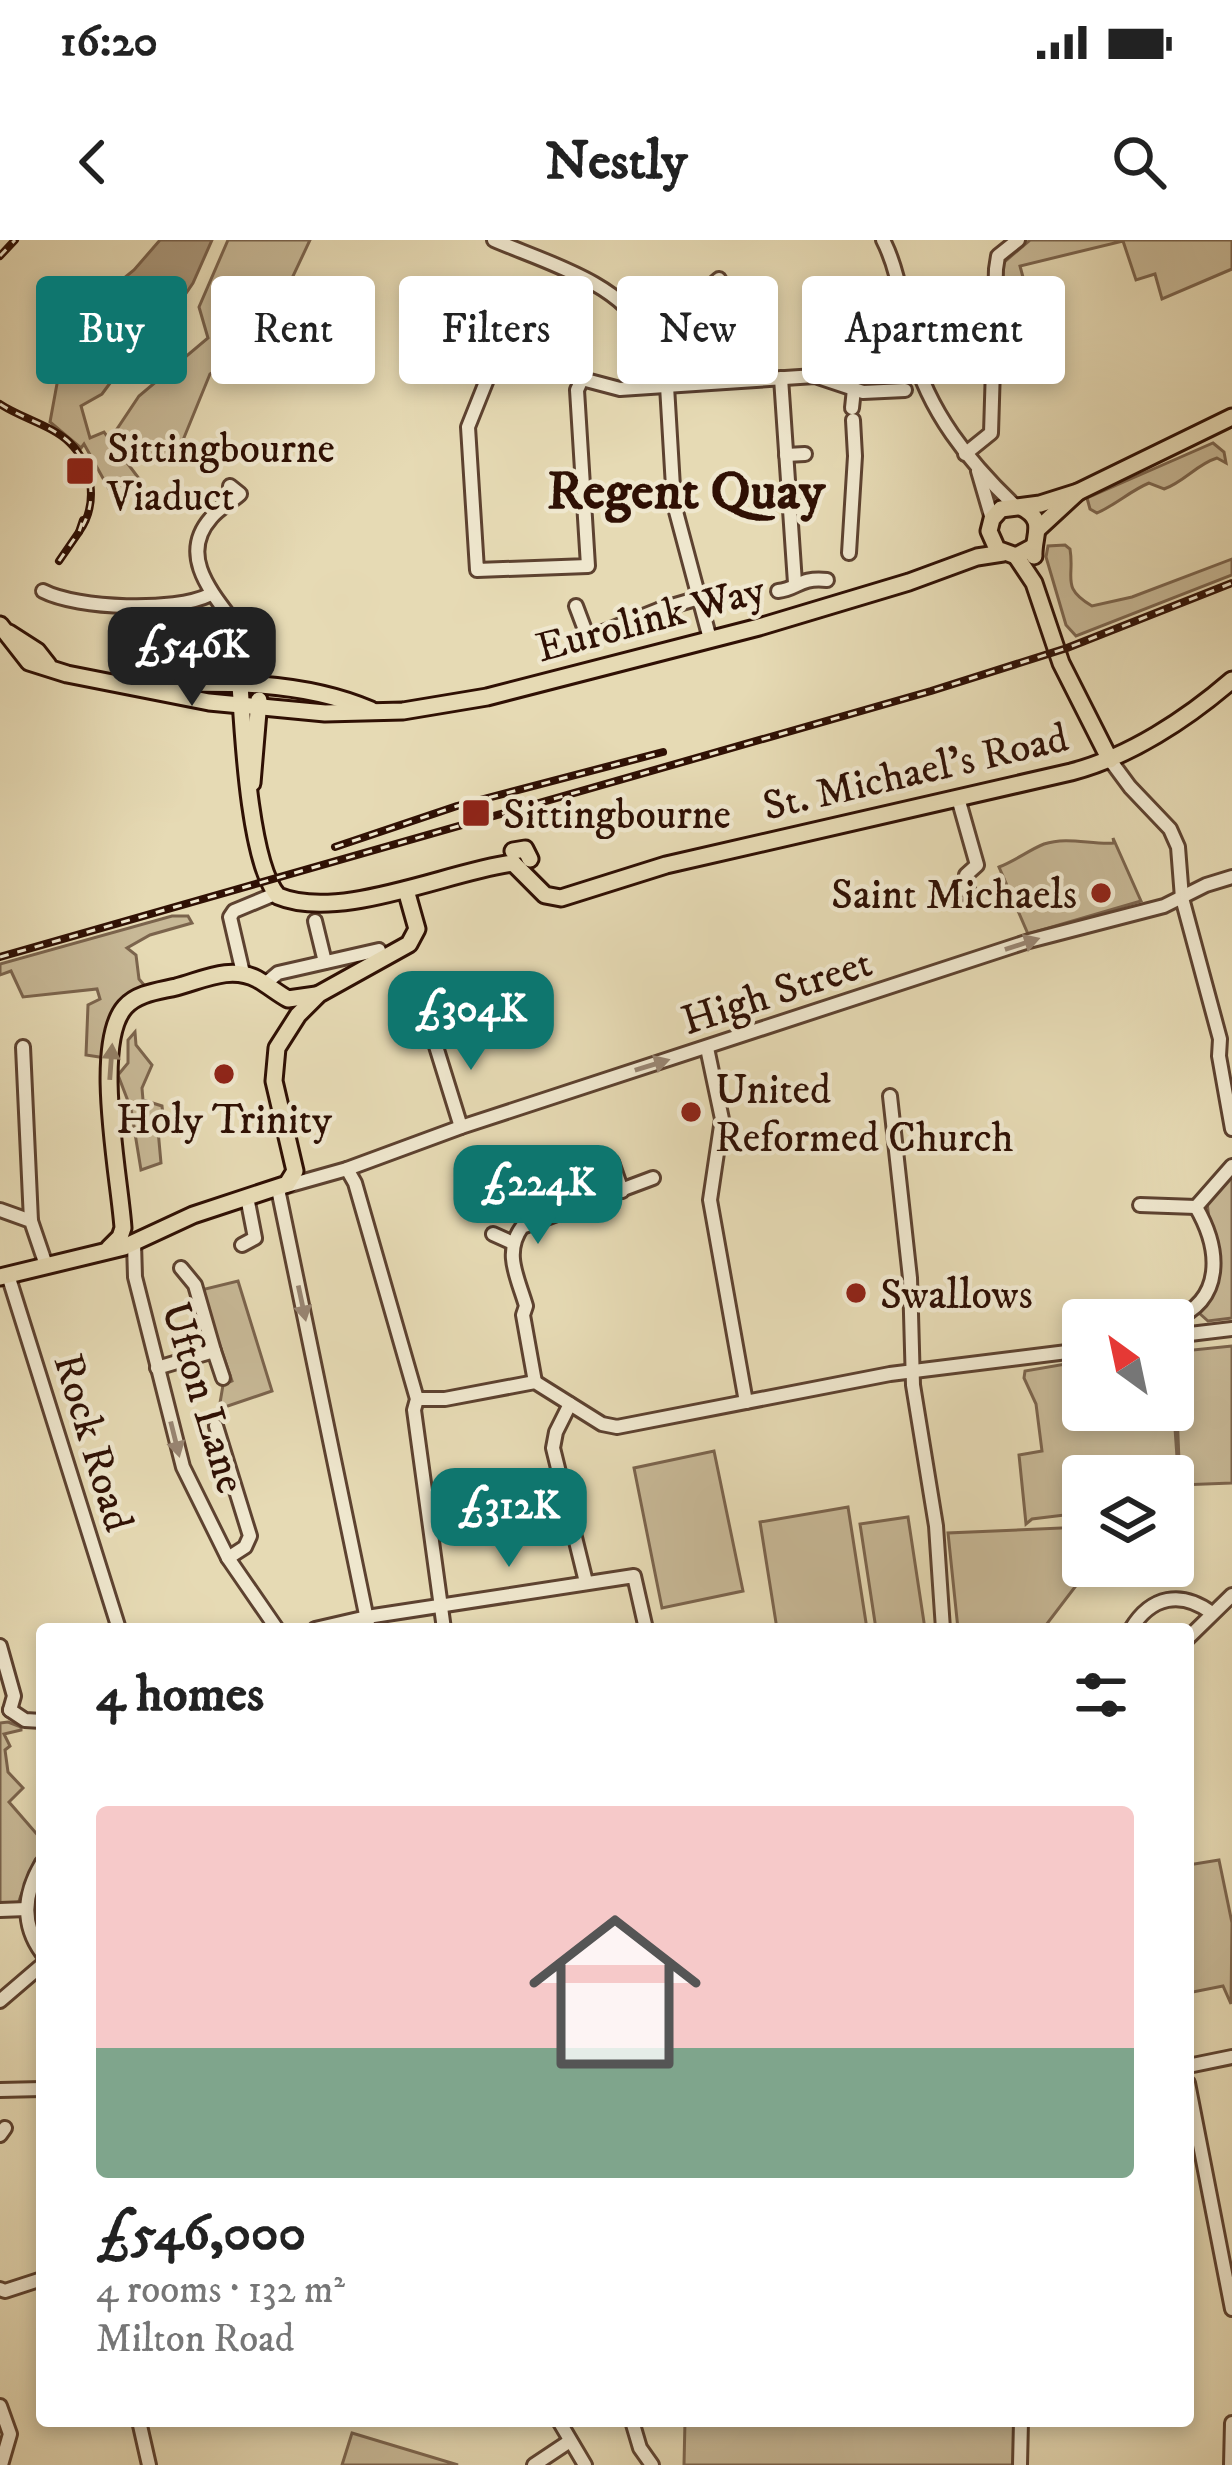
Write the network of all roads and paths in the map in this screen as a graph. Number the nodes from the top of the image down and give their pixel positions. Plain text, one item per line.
1 (494, 240) edge
2 (883, 240) edge
3 (1018, 240) edge
4 (617, 300) edge
5 (781, 378) junction
6 (593, 383) edge
7 (485, 384) edge
8 (580, 384) edge
9 (648, 384) edge
10 (667, 386) junction
11 (648, 387) junction
12 (854, 389) junction
13 (905, 390) dead end
14 (1232, 417) edge
15 (805, 454) dead end
16 (965, 454) junction
17 (786, 455) junction
18 (978, 470) junction
19 (230, 486) dead end
20 (1078, 492) junction
21 (1018, 506) junction
22 (808, 507) dead end
23 (790, 509) junction
24 (990, 525) junction
25 (1039, 528) junction
26 (1033, 547) junction
27 (850, 553) dead end
28 (1009, 554) junction
29 (477, 570) junction
30 (940, 571) junction
31 (463, 574) dead end
32 (827, 580) dead end
33 (795, 583) junction
34 (1034, 583) junction
35 (43, 591) dead end
36 (778, 591) dead end
37 (209, 595) junction
38 (699, 598) junction
39 (576, 606) dead end
40 (229, 618) junction
41 (3, 628) edge
42 (710, 639) junction
43 (1232, 680) edge
44 (240, 683) junction
45 (126, 684) junction
46 (260, 686) junction
47 (241, 705) junction
48 (259, 707) junction
49 (374, 711) junction
50 (1110, 760) junction
51 (250, 792) junction
52 (958, 798) junction
53 (1232, 877) edge
54 (435, 881) junction
55 (406, 890) junction
56 (275, 894) junction
57 (1182, 898) junction
58 (970, 900) dead end
59 (412, 910) junction
60 (315, 921) dead end
61 (379, 950) dead end
62 (325, 962) junction
63 (243, 973) junction
64 (417, 985) dead end
65 (270, 988) junction
66 (319, 994) junction
67 (282, 1039) junction
68 (23, 1047) dead end
69 (707, 1048) junction
70 (890, 1096) dead end
71 (1230, 1108) edge
72 (461, 1127) junction
73 (1232, 1129) edge
74 (612, 1162) dead end
75 (1232, 1166) edge
76 (347, 1169) junction
77 (303, 1175) junction
78 (653, 1178) dead end
79 (280, 1188) junction
80 (622, 1191) junction
81 (247, 1197) junction
82 (1140, 1205) dead end
83 (1196, 1208) junction
84 (0, 1210) edge
85 (122, 1219) junction
86 (31, 1221) junction
87 (149, 1232) junction
88 (493, 1234) dead end
89 (134, 1243) junction
90 (513, 1243) junction
91 (242, 1245) dead end
92 (108, 1248) junction
93 (46, 1265) junction
94 (181, 1268) dead end
95 (4, 1276) edge
96 (1194, 1311) edge
97 (1232, 1329) edge
98 (1194, 1334) edge
99 (214, 1351) junction
100 (1062, 1353) edge
101 (157, 1368) junction
102 (914, 1371) junction
103 (223, 1378) dead end
104 (535, 1382) junction
105 (417, 1399) junction
106 (564, 1400) junction
107 (746, 1402) junction
108 (216, 1426) dead end
109 (228, 1558) junction
110 (586, 1582) junction
111 (1232, 1594) edge
112 (441, 1606) junction
113 (1214, 1611) junction
114 (1232, 1616) edge
115 (117, 1623) edge
116 (272, 1623) edge
117 (368, 1623) edge
118 (443, 1623) edge
119 (645, 1623) edge
120 (943, 1623) edge
121 (1135, 1623) edge
122 (1194, 1632) edge
123 (0, 1646) edge
124 (5, 1713) edge
125 (36, 1721) edge
126 (36, 1874) edge
127 (27, 1909) junction
128 (0, 1910) edge
129 (36, 1943) edge
130 (36, 1970) edge
131 (0, 2001) edge
132 (1232, 2057) edge
133 (1194, 2065) edge
134 (0, 2090) edge
135 (36, 2090) edge
136 (1194, 2115) edge
137 (36, 2281) edge
138 (1231, 2284) edge
139 (2, 2292) edge
140 (1232, 2309) edge
141 (0, 2406) edge
142 (1232, 2423) edge
143 (143, 2427) edge
144 (562, 2427) edge
145 (634, 2427) edge
146 (1021, 2427) edge
147 (570, 2441) junction
148 (2, 2465) edge
149 (148, 2465) edge
150 (534, 2465) edge
151 (585, 2465) edge
152 (652, 2465) edge
153 (1020, 2465) edge
154 (1231, 2465) edge

1 - 4 street
2 - 16 street
3 - 16 street
5 - 10 street
5 - 12 street
5 - 17 street
6 - 11 street
7 - 29 street
8 - 29 street
9 - 11 street
10 - 11 street
10 - 38 street
12 - 13 street
12 - 27 street
14 - 20 main road
15 - 17 street
16 - 18 street
17 - 23 street
18 - 21 street
18 - 24 street
19 - 37 street
20 - 21 main road
20 - 25 main road
21 - 24 main road
21 - 25 main road
22 - 23 street
23 - 33 street
24 - 28 main road
24 - 30 main road, Eurolink Way
25 - 26 main road
26 - 28 main road
26 - 34 main road
28 - 30 main road, Eurolink Way
28 - 34 main road
29 - 31 street
30 - 42 main road, Eurolink Way
32 - 33 street
33 - 36 street
34 - 50 main road
35 - 37 street
37 - 40 street
38 - 39 street
38 - 42 street
40 - 44 street
40 - 46 street
41 - 45 main road
42 - 49 main road, Eurolink Way
43 - 50 main road, St. Michael's Road
44 - 45 main road, Eurolink Way
44 - 46 main road, Eurolink Way
44 - 47 main road
45 - 47 main road, Eurolink Way
46 - 48 main road
46 - 49 main road, Eurolink Way
47 - 48 main road, Eurolink Way
47 - 51 main road
48 - 49 main road, Eurolink Way
48 - 51 main road
50 - 52 main road, St. Michael's Road
50 - 57 street
51 - 56 main road
52 - 54 main road, St. Michael's Road
52 - 58 street
53 - 57 street, High Street
54 - 55 main road, St. Michael's Road
54 - 59 main road
55 - 56 main road, St. Michael's Road
55 - 59 main road
56 - 63 street
69 -> 57 street, High Street
57 - 71 street
59 - 66 main road
60 - 62 street
61 - 62 street
62 - 65 street
63 - 65 main road
85 -> 63 main road
64 - 72 street
65 - 66 main road
65 - 67 main road
66 - 67 main road
67 - 77 main road
68 - 86 street
72 -> 69 street, High Street
69 - 107 street
70 - 102 street
71 - 73 street
72 - 76 street, High Street
74 - 80 street
75 - 83 street
76 - 77 street, High Street
76 - 105 street
77 - 79 main road
78 - 80 street
79 - 81 main road
79 -> 117 street
80 - 90 street
81 - 87 main road
81 - 91 street
82 - 83 street
83 - 96 street
84 - 86 street
85 - 87 main road
85 - 92 main road
86 - 93 street
87 - 89 main road
88 - 90 street
89 - 92 main road
89 - 101 street, Ufton Lane
90 - 104 street
92 - 93 main road
93 - 95 main road
94 - 99 street
95 - 115 street, Rock Road
97 - 98 street
99 - 101 street
99 - 103 street
100 - 102 street
101 -> 109 street, Ufton Lane
102 - 107 street
102 - 120 street
104 - 105 street
104 - 106 street
105 - 112 street
106 - 107 street
106 - 110 street
108 - 109 street
109 - 116 street, Ufton Lane
110 - 112 street
110 - 119 street
111 - 113 street
112 - 117 street
112 - 118 street
113 - 114 street
113 - 121 street
113 - 122 street
123 - 124 street
124 - 125 street
126 - 127 street
127 - 128 street
127 - 129 street
130 - 131 street
132 - 133 street
134 - 135 street
136 - 138 street
137 - 139 street
138 - 140 street
141 - 148 street
142 - 154 street
143 - 149 street
144 - 147 street
145 - 152 street
146 - 153 street
147 - 150 street
147 - 151 street

